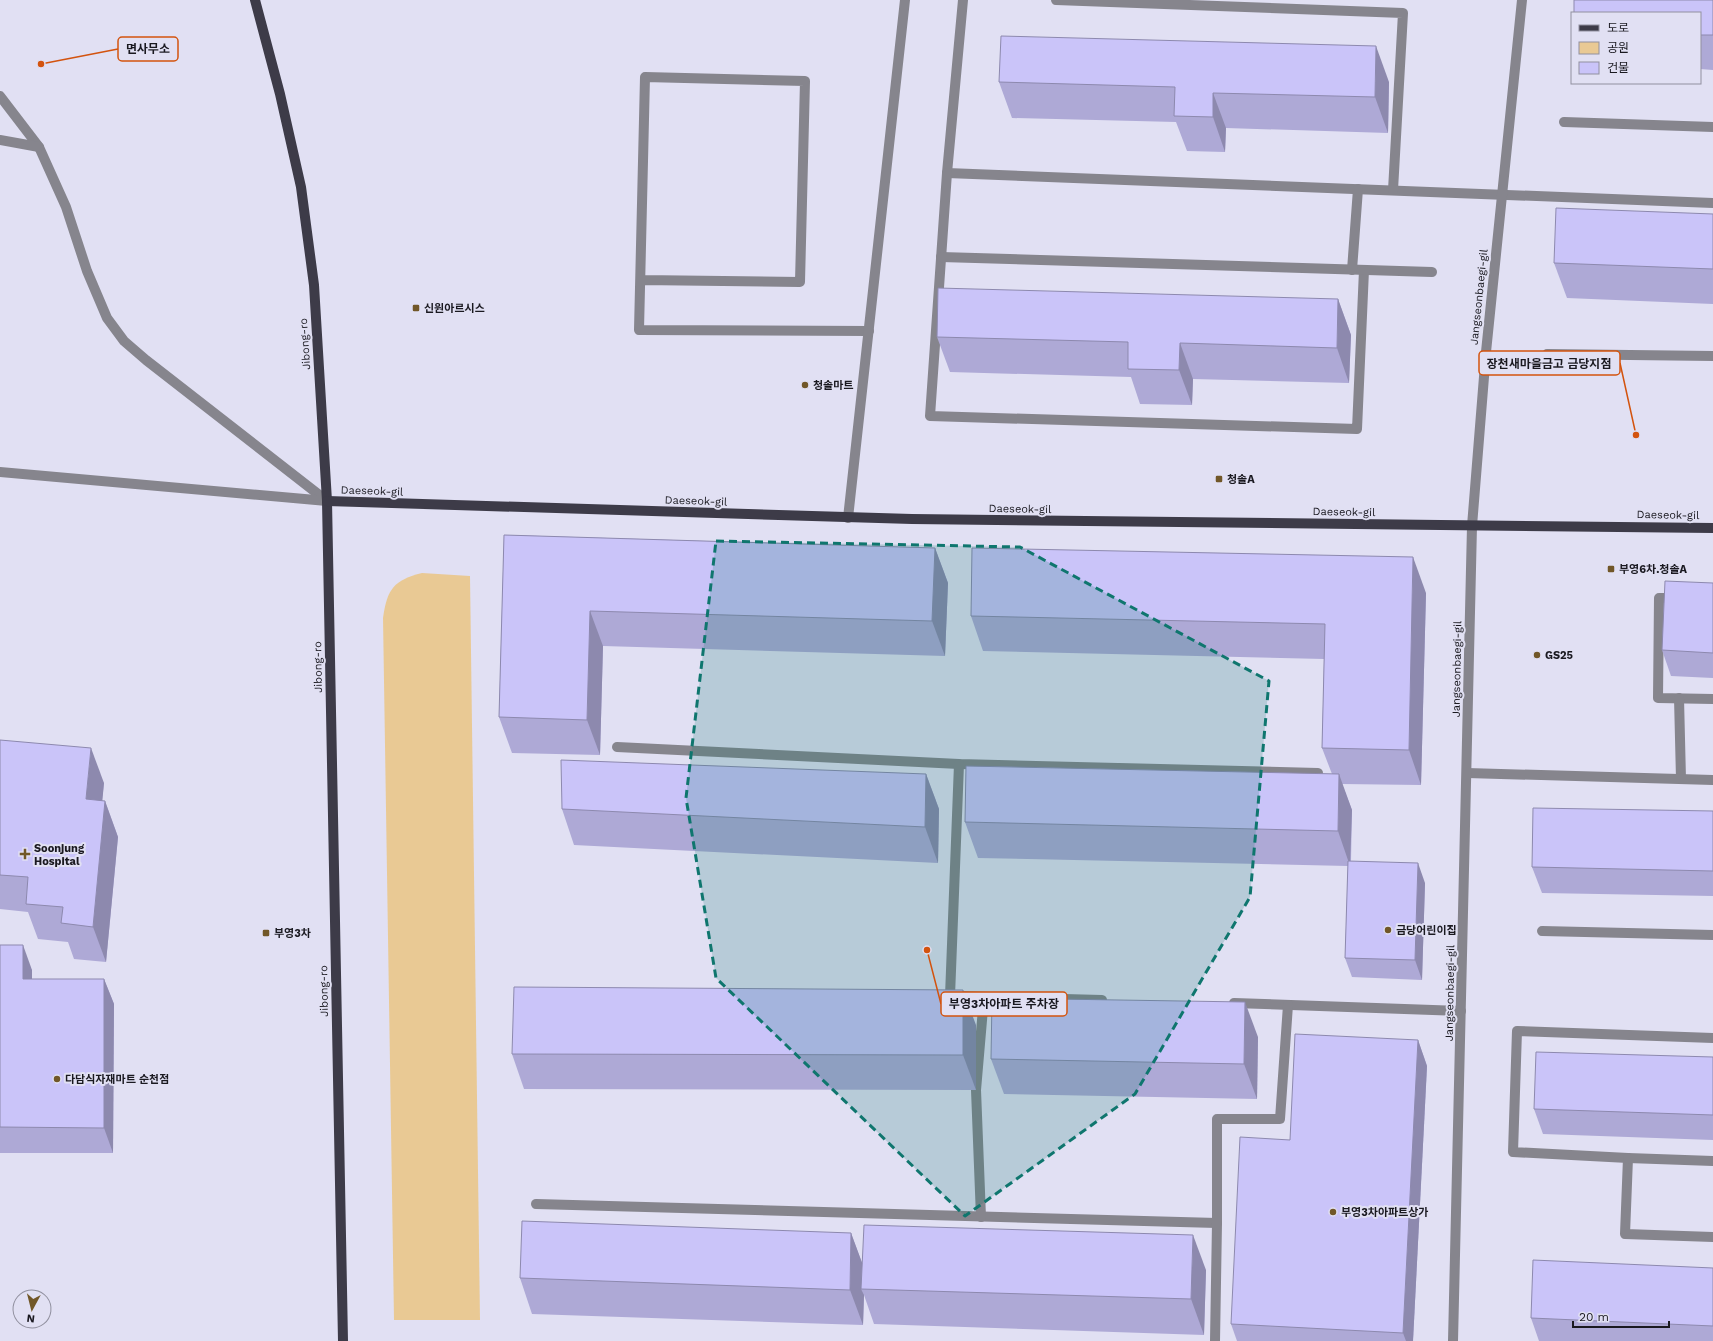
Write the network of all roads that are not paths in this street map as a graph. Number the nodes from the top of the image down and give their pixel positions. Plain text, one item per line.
1 (255, 0) edge
2 (905, 0) edge
3 (963, 0) edge
4 (1056, 0) edge
5 (1522, 0) edge
6 (0, 96) edge
7 (1564, 122) dead end
8 (1713, 127) edge
9 (0, 140) edge
10 (39, 147) junction
11 (947, 173) junction
12 (1358, 189) junction
13 (1393, 190) junction
14 (1502, 195) junction
15 (1713, 203) edge
16 (941, 257) junction
17 (1352, 270) junction
18 (1364, 270) junction
19 (1432, 272) dead end
20 (641, 280) junction
21 (869, 331) junction
22 (1547, 354) dead end
23 (1713, 356) edge
24 (0, 472) edge
25 (326, 501) junction
26 (848, 518) junction
27 (1472, 526) junction
28 (1713, 528) edge
29 (1690, 598) edge
30 (1679, 698) junction
31 (1713, 699) edge
32 (617, 747) dead end
33 (959, 764) junction
34 (1318, 773) edge
35 (1467, 773) junction
36 (1681, 779) junction
37 (1713, 780) edge
38 (1542, 931) dead end
39 (1713, 936) edge
40 (984, 997) junction
41 (1112, 1000) edge
42 (1224, 1003) edge
43 (1288, 1004) junction
44 (1462, 1011) junction
45 (1713, 1038) edge
46 (1628, 1158) junction
47 (1713, 1160) edge
48 (536, 1204) dead end
49 (981, 1217) junction
50 (1217, 1223) junction
51 (1713, 1237) edge
52 (343, 1341) edge
53 (1215, 1341) edge
54 (1453, 1341) edge

1 - 25 main road, Jibong-ro
2 - 21 street
3 - 11 street
4 - 13 street
5 - 14 street, Jangseonbaegi-gil
6 - 10 street
7 - 8 street
9 - 10 street
10 - 25 street
11 - 12 street
11 - 16 street
12 - 13 street
12 - 17 street
13 - 14 street
14 - 15 street
14 - 27 street, Jangseonbaegi-gil
16 - 17 street
16 - 18 street
17 - 18 street
18 - 19 street
20 - 20 street
20 - 21 street
21 - 26 street
22 - 23 street
24 - 25 street
25 - 26 main road, Daeseok-gil
25 - 52 main road, Jibong-ro
26 - 27 main road, Daeseok-gil
27 - 28 main road, Daeseok-gil
27 - 35 street, Jangseonbaegi-gil
29 - 30 street
30 - 31 street
30 - 36 street
32 - 33 street
33 - 34 street
33 - 40 street
35 - 36 street
35 - 44 street, Jangseonbaegi-gil
36 - 37 street
38 - 39 street
40 - 41 street
40 - 49 street
42 - 43 street
43 - 44 street
43 - 50 street
44 - 54 street, Jangseonbaegi-gil
45 - 46 street
46 - 47 street
46 - 51 street
48 - 49 street
49 - 50 street
50 - 53 street

